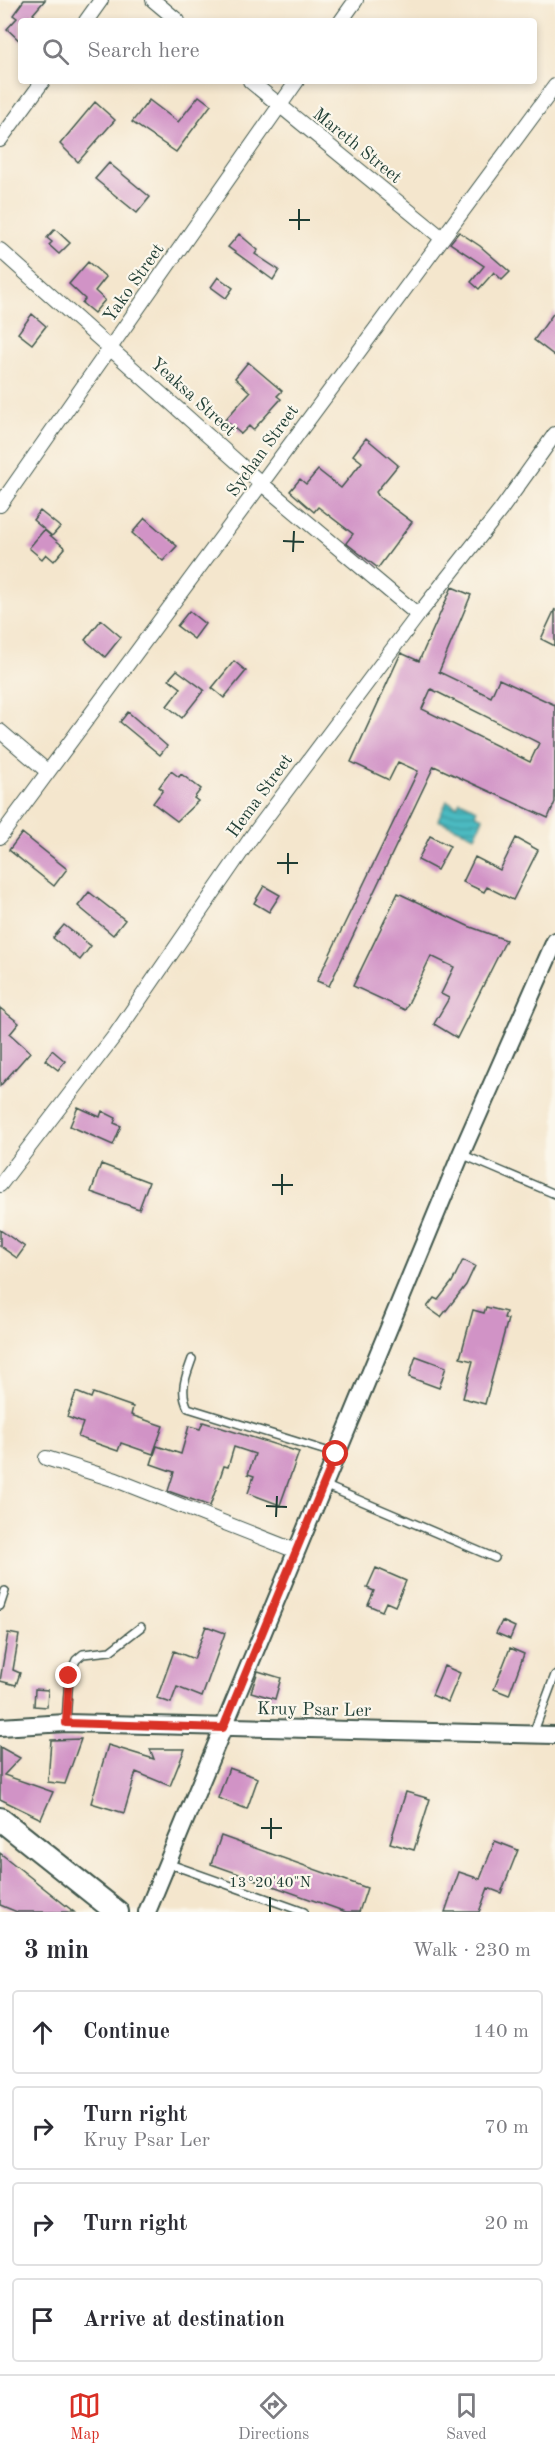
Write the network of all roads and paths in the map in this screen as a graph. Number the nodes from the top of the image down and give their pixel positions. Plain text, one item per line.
1 (101, 0) edge
2 (153, 0) edge
3 (356, 0) edge
4 (88, 18) edge
5 (174, 18) edge
6 (343, 18) edge
7 (41, 84) edge
8 (254, 84) edge
9 (295, 84) edge
10 (555, 86) edge
11 (279, 105) junction
12 (0, 140) edge
13 (442, 238) junction
14 (0, 250) edge
15 (111, 348) junction
16 (555, 434) edge
17 (262, 484) junction
18 (0, 505) edge
19 (418, 615) junction
20 (0, 731) edge
21 (48, 772) junction
22 (0, 837) edge
23 (555, 941) edge
24 (461, 1154) junction
25 (0, 1185) edge
26 (555, 1194) edge
27 (192, 1359) dead end
28 (336, 1454) junction
29 (46, 1458) dead end
30 (324, 1485) junction
31 (296, 1551) junction
32 (495, 1558) dead end
33 (5, 1591) dead end
34 (0, 1606) edge
35 (141, 1627) dead end
36 (555, 1675) edge
37 (66, 1723) junction
38 (0, 1727) edge
39 (223, 1728) junction
40 (532, 1734) junction
41 (555, 1735) edge
42 (0, 1819) edge
43 (167, 1863) junction
44 (117, 1912) edge
45 (147, 1912) edge
46 (304, 1912) edge

1 - 4 street
2 - 5 street
3 - 6 street
7 - 12 street
8 - 11 street, Mareth Street
9 - 11 street, Yako Street
10 - 13 street, Sychan Street
11 - 13 street, Mareth Street
11 - 15 street, Yako Street
13 - 17 street, Sychan Street
14 - 15 street, Yeaksa Street
15 - 17 street, Yeaksa Street
15 - 18 street, Yako Street
16 - 19 street, Hema Street
17 - 19 street, Yeaksa Street
17 - 21 street, Sychan Street
19 - 25 street, Hema Street
20 - 21 street
21 - 22 street, Sychan Street
23 - 24 street
24 - 26 lane
24 - 28 street
27 - 28 lane
28 - 30 street
29 - 31 street
30 - 31 street
30 - 32 lane
31 - 39 street
33 - 34 lane
35 - 37 lane
36 - 40 lane
37 - 38 street, Kruy Psar Ler
37 - 39 street, Kruy Psar Ler
39 - 40 street, Kruy Psar Ler
39 - 43 street
40 - 41 street, Kruy Psar Ler
42 - 44 highway
43 - 45 street
43 - 46 lane

